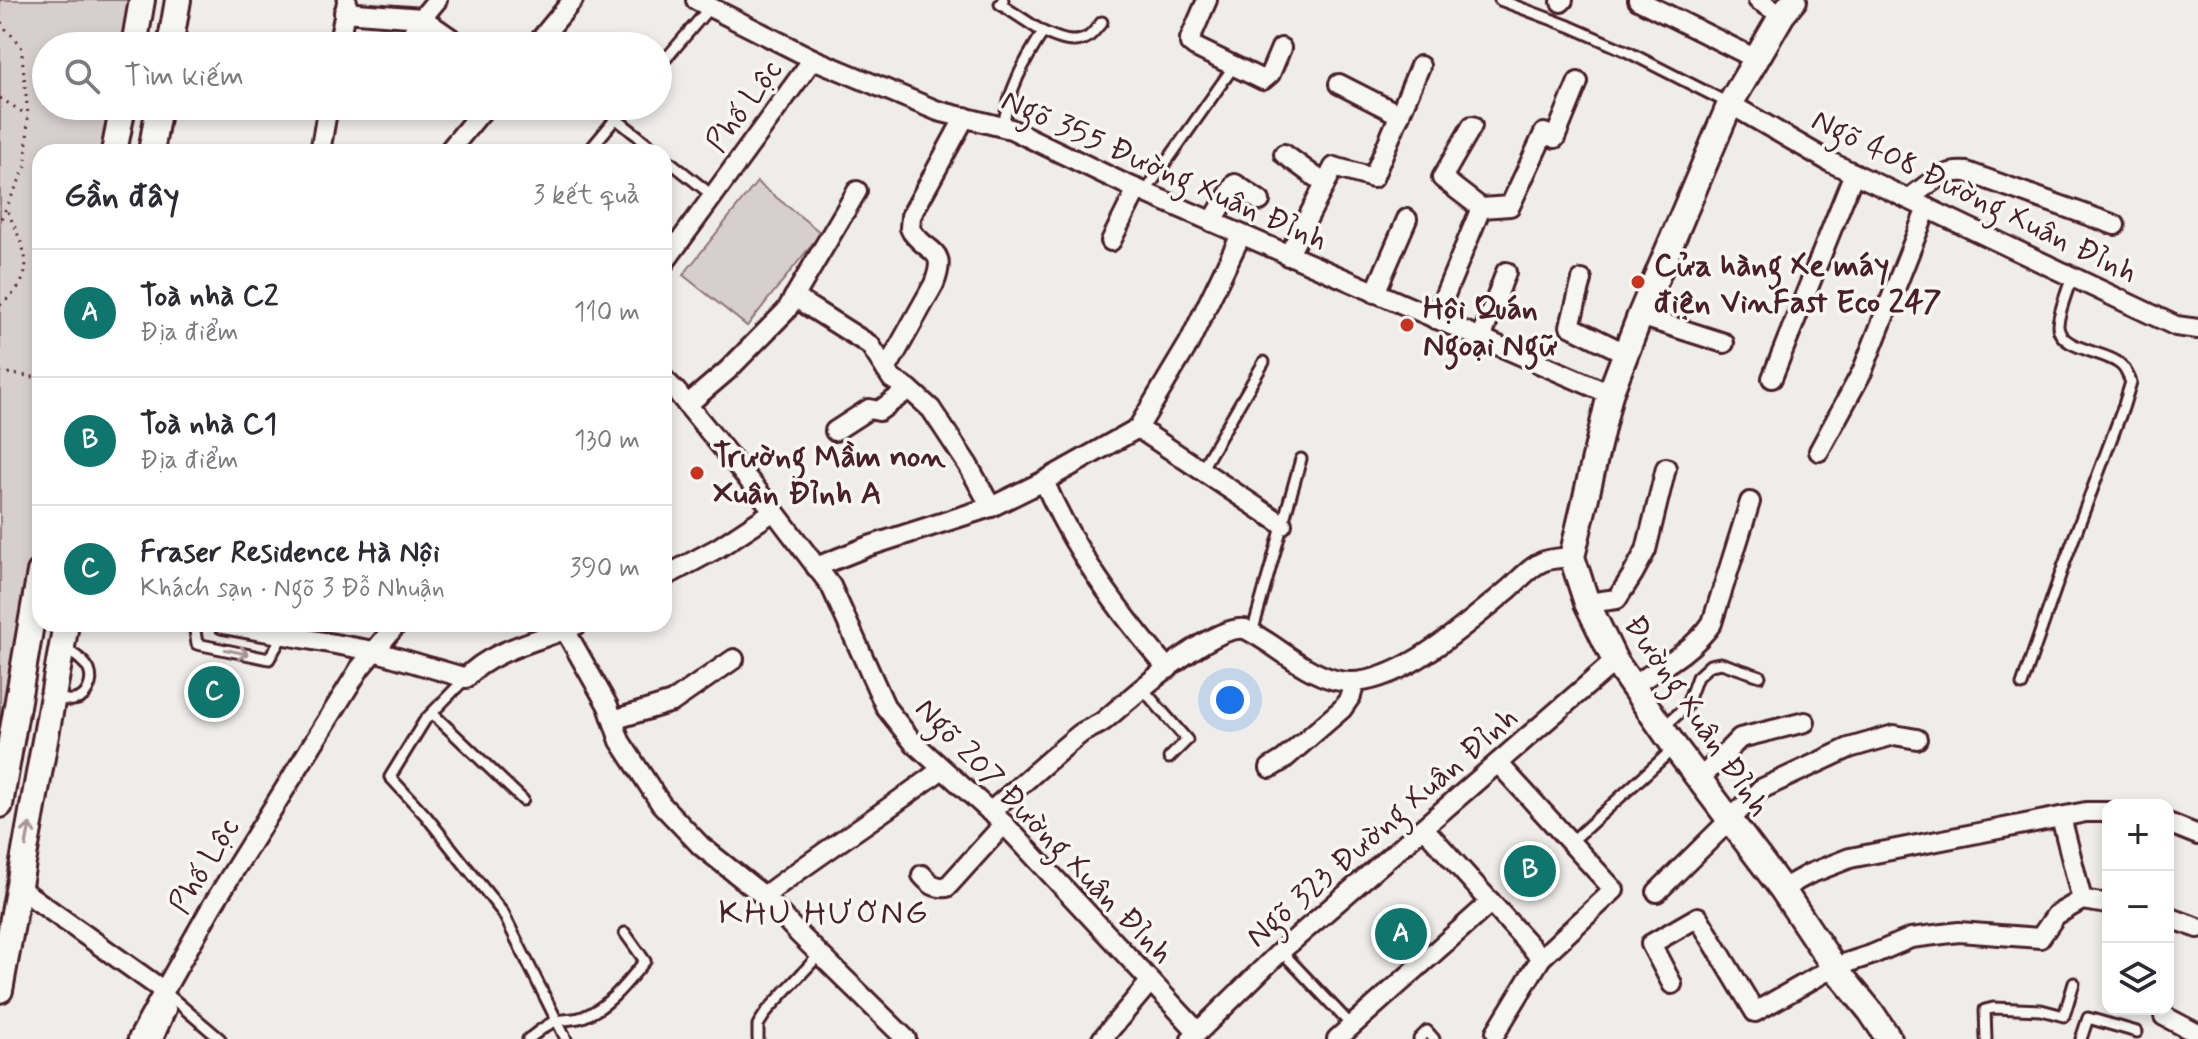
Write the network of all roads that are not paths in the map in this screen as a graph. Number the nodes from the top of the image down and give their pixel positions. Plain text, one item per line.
1 (142, 0) edge
2 (178, 0) edge
3 (437, 0) edge
4 (573, 0) edge
5 (1003, 0) edge
6 (1207, 0) edge
7 (1500, 0) edge
8 (1638, 0) edge
9 (1758, 0) edge
10 (703, 3) edge
11 (346, 6) edge
12 (1788, 8) edge
13 (422, 18) junction
14 (1102, 22) dead end
15 (136, 32) edge
16 (172, 32) edge
17 (341, 32) edge
18 (413, 32) edge
19 (442, 32) edge
20 (547, 32) edge
21 (1043, 32) junction
22 (672, 48) edge
23 (1281, 48) dead end
24 (813, 59) junction
25 (1756, 59) junction
26 (1234, 66) junction
27 (1420, 66) dead end
28 (1578, 82) dead end
29 (1339, 84) dead end
30 (1730, 104) junction
31 (1400, 115) junction
32 (965, 117) junction
33 (120, 120) edge
34 (157, 120) edge
35 (326, 120) edge
36 (474, 120) edge
37 (613, 120) edge
38 (618, 120) edge
39 (1472, 126) dead end
40 (1003, 127) junction
41 (116, 144) edge
42 (152, 144) edge
43 (321, 144) edge
44 (455, 144) edge
45 (594, 144) edge
46 (648, 144) edge
47 (1284, 154) dead end
48 (672, 163) edge
49 (1854, 173) junction
50 (1325, 184) junction
51 (857, 191) dead end
52 (1140, 191) junction
53 (713, 196) junction
54 (1908, 199) junction
55 (1260, 201) dead end
56 (1481, 208) junction
57 (1927, 208) junction
58 (1407, 219) dead end
59 (1212, 222) junction
60 (2115, 225) dead end
61 (1241, 235) junction
62 (1111, 241) dead end
63 (672, 252) edge
64 (1288, 256) junction
65 (1506, 272) dead end
66 (2072, 276) junction
67 (1582, 280) dead end
68 (1375, 293) junction
69 (794, 297) junction
70 (1640, 316) junction
71 (1435, 319) junction
72 (2198, 329) edge
73 (1481, 339) junction
74 (1724, 343) dead end
75 (1625, 353) junction
76 (1264, 362) dead end
77 (886, 370) junction
78 (1772, 378) dead end
79 (672, 388) edge
80 (909, 389) junction
81 (1610, 394) junction
82 (687, 405) junction
83 (1138, 428) junction
84 (835, 431) dead end
85 (1819, 451) dead end
86 (1301, 459) dead end
87 (1666, 468) dead end
88 (1201, 470) junction
89 (1044, 481) junction
90 (1750, 502) dead end
91 (991, 507) junction
92 (774, 511) junction
93 (1282, 524) junction
94 (1572, 557) junction
95 (816, 567) junction
96 (672, 573) edge
97 (1587, 603) junction
98 (32, 620) edge
99 (195, 632) edge
100 (268, 632) edge
101 (390, 632) edge
102 (558, 632) edge
103 (573, 632) edge
104 (1252, 633) junction
105 (283, 635) junction
106 (64, 636) edge
107 (374, 651) junction
108 (734, 659) dead end
109 (1615, 661) junction
110 (1168, 669) junction
111 (1760, 676) dead end
112 (466, 678) junction
113 (1355, 682) junction
114 (2022, 685) dead end
115 (1632, 686) junction
116 (1142, 688) junction
117 (20, 691) junction
118 (53, 697) junction
119 (432, 713) junction
120 (613, 720) junction
121 (1805, 722) dead end
122 (1668, 737) junction
123 (1917, 739) dead end
124 (1169, 758) dead end
125 (1498, 763) junction
126 (1270, 768) dead end
127 (942, 769) junction
128 (1700, 779) junction
129 (523, 800) dead end
130 (0, 805) edge
131 (2102, 812) edge
132 (2061, 817) junction
133 (997, 818) junction
134 (1729, 819) junction
135 (2174, 825) edge
136 (1424, 828) junction
137 (2198, 835) edge
138 (1571, 842) junction
139 (922, 875) dead end
140 (19, 888) junction
141 (1782, 889) junction
142 (1657, 892) dead end
143 (764, 896) junction
144 (2082, 900) junction
145 (1491, 902) junction
146 (2102, 903) edge
147 (2174, 919) edge
148 (2198, 928) edge
149 (625, 933) dead end
150 (1281, 951) junction
151 (819, 955) junction
152 (1541, 958) junction
153 (1834, 967) junction
154 (1150, 982) junction
155 (2074, 983) dead end
156 (1672, 984) dead end
157 (0, 990) edge
158 (167, 994) junction
159 (2164, 1016) dead end
160 (555, 1021) junction
161 (1352, 1026) junction
162 (1496, 1032) dead end
163 (2137, 1032) dead end
164 (2198, 1034) edge
165 (1198, 1037) edge
166 (902, 1038) edge
167 (138, 1039) edge
168 (153, 1039) edge
169 (220, 1039) edge
170 (528, 1039) edge
171 (566, 1039) edge
172 (758, 1039) edge
173 (1102, 1039) edge
174 (1337, 1039) edge
175 (1419, 1039) edge
176 (1434, 1039) edge
177 (1889, 1039) edge
178 (1986, 1039) edge
179 (2081, 1039) edge

1 - 15 street
2 - 16 street
3 - 13 street
4 - 20 street
5 - 21 lane
6 - 26 street
7 - 30 lane
8 - 25 street
9 - 12 street
10 - 22 lane
10 - 24 street, Ngõ 355 Đường Xuân Đỉnh
11 - 13 street
11 - 17 street
12 - 25 street
13 - 18 street
13 - 19 street
14 - 21 lane
21 - 40 lane
23 - 26 street
24 - 32 street, Ngõ 355 Đường Xuân Đỉnh
24 - 53 street, Phố Lộc
25 - 30 street
26 - 52 lane
27 - 31 street
28 - 56 street
29 - 31 street
30 - 49 street, Ngõ 408 Đường Xuân Đỉnh
30 - 70 street
31 - 50 street
32 - 40 street, Ngõ 355 Đường Xuân Đỉnh
32 - 77 street
33 - 41 street
34 - 42 street
35 - 43 street
36 - 44 street
37 - 45 lane
38 - 46 lane
39 - 56 street
40 - 52 street, Ngõ 355 Đường Xuân Đỉnh
47 - 50 street
48 - 53 lane
49 - 54 street, Ngõ 408 Đường Xuân Đỉnh
49 - 78 street
50 - 64 street
51 - 69 street
52 - 59 street, Ngõ 355 Đường Xuân Đỉnh
52 - 62 street
53 - 63 street, Phố Lộc
54 - 57 street, Ngõ 408 Đường Xuân Đỉnh
54 - 60 street
55 - 59 street
56 - 71 street
57 - 66 street, Ngõ 408 Đường Xuân Đỉnh
57 - 85 street
58 - 68 street
59 - 61 street, Ngõ 355 Đường Xuân Đỉnh
61 - 64 street, Ngõ 355 Đường Xuân Đỉnh
61 - 83 street
64 - 68 street, Ngõ 355 Đường Xuân Đỉnh
65 - 73 street
66 - 72 street, Ngõ 408 Đường Xuân Đỉnh
66 - 114 lane
67 - 75 street
68 - 71 street, Ngõ 355 Đường Xuân Đỉnh
69 - 77 street
69 - 82 street
70 - 74 street
70 - 75 street
71 - 73 street, Ngõ 355 Đường Xuân Đỉnh
73 - 81 street, Ngõ 355 Đường Xuân Đỉnh
75 - 81 street
76 - 88 lane
77 - 80 street
79 - 82 street, Ngõ 207 Đường Xuân Đỉnh
80 - 84 street
80 - 91 street
81 - 94 street
82 - 92 street, Ngõ 207 Đường Xuân Đỉnh
83 - 88 street
83 - 89 street
86 - 93 lane
87 - 97 street
88 - 93 street
89 - 91 street
89 - 110 street
90 - 115 street
91 - 95 street
92 - 95 street, Ngõ 207 Đường Xuân Đỉnh
92 - 96 street
93 - 104 lane
94 - 97 street, Đường Xuân Đỉnh
94 - 113 street
95 - 127 street, Ngõ 207 Đường Xuân Đỉnh
97 - 109 street, Đường Xuân Đỉnh
98 - 117 street
99 -> 105 lane
100 - 105 street
101 - 107 street, Phố Lộc
102 - 112 street
103 - 120 street
104 - 110 street
104 - 113 street
105 - 107 street
106 - 118 street
106 - 118 lane
107 - 112 street
107 - 158 street, Phố Lộc
108 - 120 street
109 - 115 street, Đường Xuân Đỉnh
109 - 125 street, Ngõ 323 Đường Xuân Đỉnh
110 - 116 street
111 - 122 lane
112 - 119 lane
113 - 126 street
115 - 122 street, Đường Xuân Đỉnh
116 - 124 lane
116 - 133 street
117 - 118 street
117 - 130 street
140 -> 118 street
119 - 129 lane
119 - 160 lane
120 - 143 street
121 - 128 street
122 - 128 street, Đường Xuân Đỉnh
122 - 138 lane
123 - 134 street
125 - 136 street, Ngõ 323 Đường Xuân Đỉnh
125 - 138 street
127 - 133 street, Ngõ 207 Đường Xuân Đỉnh
127 - 143 street
128 - 134 street, Đường Xuân Đỉnh
131 - 132 street
132 - 141 street
132 - 144 street
133 - 139 street
133 - 154 street, Ngõ 207 Đường Xuân Đỉnh
134 - 141 street, Đường Xuân Đỉnh
134 - 142 street
135 - 137 street
136 - 145 street
136 - 150 street, Ngõ 323 Đường Xuân Đỉnh
138 - 152 street
140 - 157 street
140 - 158 street
141 - 153 street, Đường Xuân Đỉnh
143 - 151 street
144 - 146 street
144 - 153 street
145 - 152 street
145 - 161 street
147 - 148 street
149 - 160 lane
150 - 161 lane
150 - 165 street, Ngõ 323 Đường Xuân Đỉnh
151 - 166 street
151 - 172 lane
152 - 162 street
153 - 156 street
153 - 177 street, Đường Xuân Đỉnh
154 - 165 street, Ngõ 207 Đường Xuân Đỉnh
154 - 173 street
155 - 178 lane
158 - 167 street
158 - 168 street
158 - 169 lane
159 - 164 street
160 - 170 lane
160 - 171 lane
161 - 174 street
163 - 179 lane
175 - 176 lane

